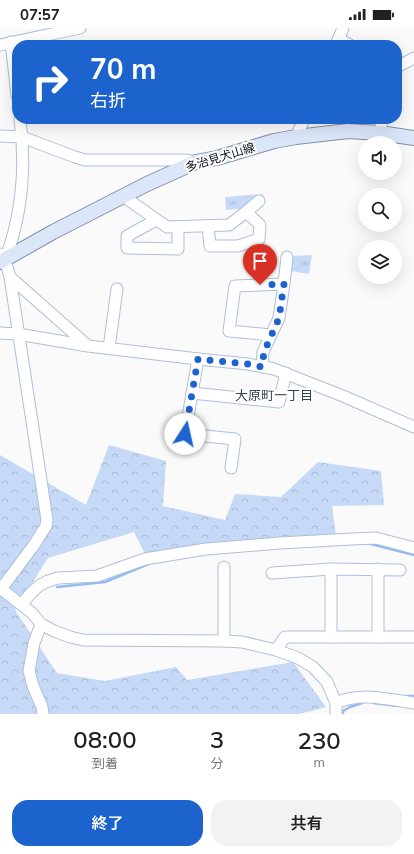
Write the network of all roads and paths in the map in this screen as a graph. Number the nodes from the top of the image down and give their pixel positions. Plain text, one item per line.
1 (80, 28) edge
2 (343, 28) edge
3 (21, 40) edge
4 (339, 40) edge
5 (11, 42) joint
6 (0, 45) edge
7 (12, 51) edge
8 (414, 58) edge
9 (402, 64) edge
10 (21, 124) edge
11 (302, 124) edge
12 (381, 126) edge
13 (0, 136) edge
14 (22, 137) junction
15 (296, 137) junction
16 (414, 138) edge
17 (196, 162) junction
18 (123, 196) junction
19 (259, 200) dead end
20 (246, 212) junction
21 (156, 220) junction
22 (208, 226) junction
23 (178, 227) junction
24 (287, 257) dead end
25 (2, 259) edge
26 (10, 277) junction
27 (284, 284) junction
28 (117, 290) dead end
29 (0, 333) edge
30 (18, 334) junction
31 (271, 335) junction
32 (88, 346) junction
33 (109, 348) junction
34 (198, 359) junction
35 (262, 367) junction
36 (286, 373) junction
37 (192, 393) junction
38 (414, 427) edge
39 (231, 468) dead end
40 (414, 548) edge
41 (224, 567) dead end
42 (331, 569) junction
43 (378, 569) junction
44 (400, 570) dead end
45 (272, 573) dead end
46 (1, 588) edge
47 (22, 604) junction
48 (41, 624) junction
49 (331, 637) junction
50 (378, 637) junction
51 (414, 637) edge
52 (224, 641) junction
53 (276, 650) junction
54 (414, 703) edge
55 (336, 708) edge
56 (43, 714) edge

1 - 3 street
2 - 4 street
5 - 6 street
5 - 7 street
8 - 9 street
10 - 14 street
11 - 15 street
12 - 15 main road, 多治見犬山線
12 - 16 main road, 多治見犬山線
13 - 14 street
14 - 17 street
14 - 25 street
15 - 17 main road, 多治見犬山線
17 - 18 main road, 多治見犬山線
18 - 21 street
18 - 25 main road, 多治見犬山線
19 - 20 street
20 - 22 street
20 - 22 street
21 - 23 street
21 - 23 street
22 - 23 street
24 - 27 street
25 - 26 street
26 - 30 street
26 - 32 street
27 - 31 street
27 - 31 street
28 - 33 street
29 - 30 street
30 - 32 street
30 - 46 street
31 - 35 street
32 - 33 street
33 - 34 street
34 - 35 street
34 - 37 street
35 - 36 street
36 - 37 street
36 - 38 street
37 - 39 street
40 - 47 street
41 - 52 street
42 - 43 street
42 - 45 street
42 - 49 street
43 - 44 street
43 - 50 street
46 - 47 street
47 - 48 street
48 - 52 street
48 - 56 street
49 - 50 street
49 - 53 street
50 - 51 street
52 - 53 street
53 - 55 street
54 - 55 street

